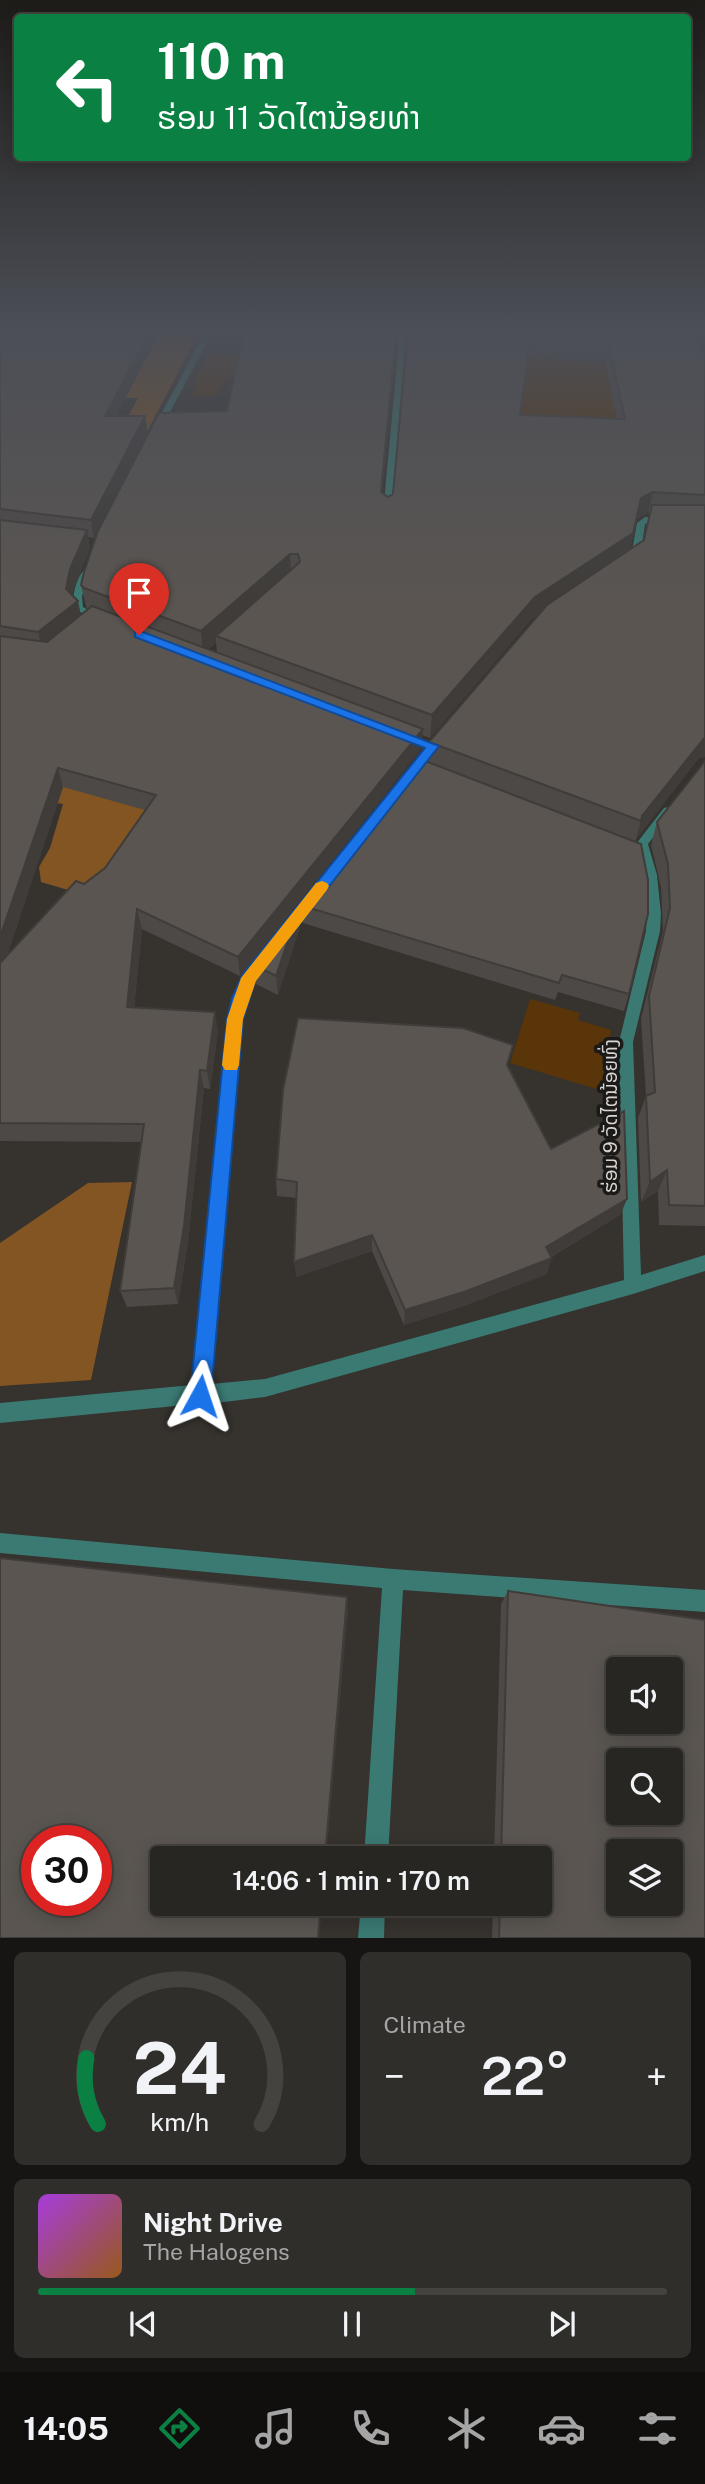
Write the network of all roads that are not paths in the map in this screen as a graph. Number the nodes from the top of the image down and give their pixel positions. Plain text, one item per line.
1 (161, 421) edge
2 (396, 421) edge
3 (152, 438) edge
4 (387, 513) edge
5 (705, 521) edge
6 (93, 557) edge
7 (624, 565) edge
8 (107, 622) edge
9 (674, 803) edge
10 (274, 947) edge
11 (705, 1263) edge
12 (633, 1286) junction
13 (200, 1396) junction
14 (0, 1413) edge
15 (0, 1543) edge
16 (393, 1580) junction
17 (705, 1601) edge
18 (377, 1846) edge
19 (372, 1916) edge
20 (371, 1938) edge

1 - 3 street
2 - 4 street
5 - 7 street
6 - 8 street
9 - 12 street, ຮ່ອມ 9 ວັດໄຕນ້ອຍທົ່ງ
10 - 13 street
11 - 12 street
12 - 13 street
13 - 14 street
15 - 16 street
16 - 17 street
16 - 18 street
19 - 20 street

